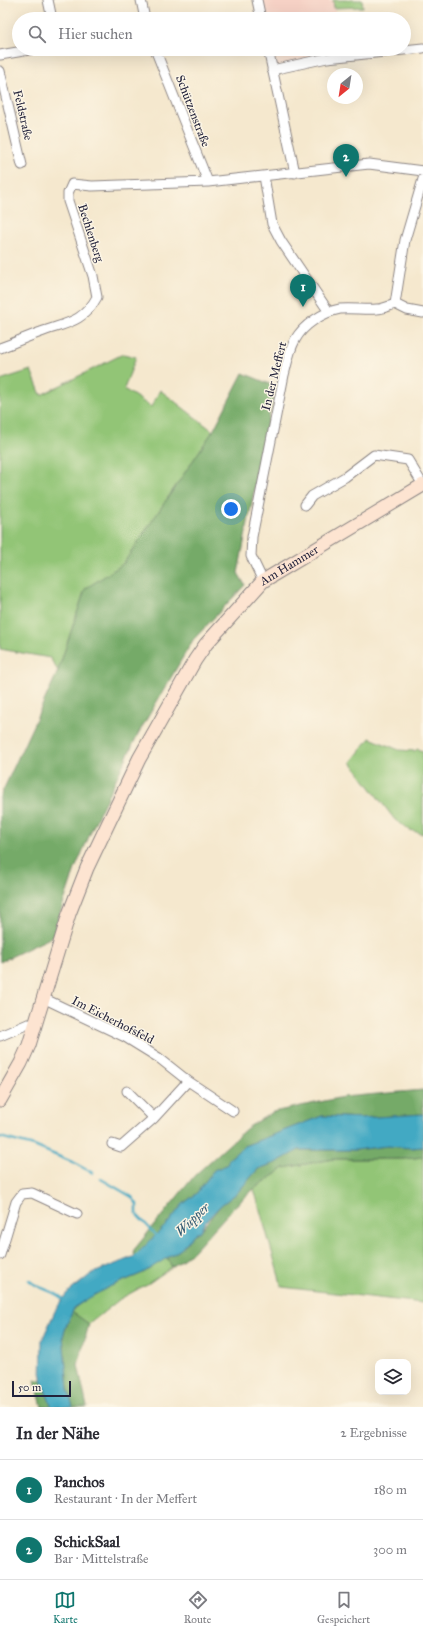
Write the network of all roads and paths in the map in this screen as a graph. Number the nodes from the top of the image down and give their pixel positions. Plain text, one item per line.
1 (48, 0) edge
2 (141, 0) edge
3 (257, 0) edge
4 (51, 12) edge
5 (144, 12) edge
6 (260, 12) edge
7 (423, 48) edge
8 (411, 49) edge
9 (12, 53) edge
10 (0, 55) edge
11 (158, 56) edge
12 (269, 56) edge
13 (346, 56) edge
14 (0, 70) edge
15 (272, 70) junction
16 (22, 165) dead end
17 (423, 171) edge
18 (295, 173) junction
19 (264, 176) junction
20 (423, 179) edge
21 (208, 182) junction
22 (395, 304) junction
23 (329, 312) junction
24 (423, 314) edge
25 (0, 348) edge
26 (423, 485) edge
27 (306, 505) dead end
28 (263, 581) junction
29 (43, 998) junction
30 (35, 1025) junction
31 (0, 1036) edge
32 (188, 1081) junction
33 (127, 1091) dead end
34 (0, 1100) edge
35 (232, 1111) dead end
36 (154, 1118) junction
37 (112, 1144) dead end
38 (77, 1214) dead end
39 (0, 1255) edge

1 - 4 street
2 - 5 street
3 - 6 street
7 - 8 street
9 - 10 street
11 - 21 street, Schützenstraße
12 - 15 street
13 - 15 street
14 - 16 street, Feldstraße
15 - 18 street
17 - 18 street, Bechlenberg
18 - 19 street, Bechlenberg
19 - 21 street, Bechlenberg
19 - 23 street
20 - 22 street
21 - 25 street, Bechlenberg
22 - 23 street, In der Meffert
22 - 24 street
23 - 28 street, In der Meffert
26 - 27 street
26 - 28 main road, Am Hammer
28 - 29 main road, Am Hammer
29 - 30 main road, Am Hammer
29 - 32 street, Im Eicherhofsfeld
30 - 31 street
30 - 34 main road, Am Hammer
32 - 35 street, Im Eicherhofsfeld
32 - 36 street
33 - 36 street
36 - 37 street
38 - 39 street

